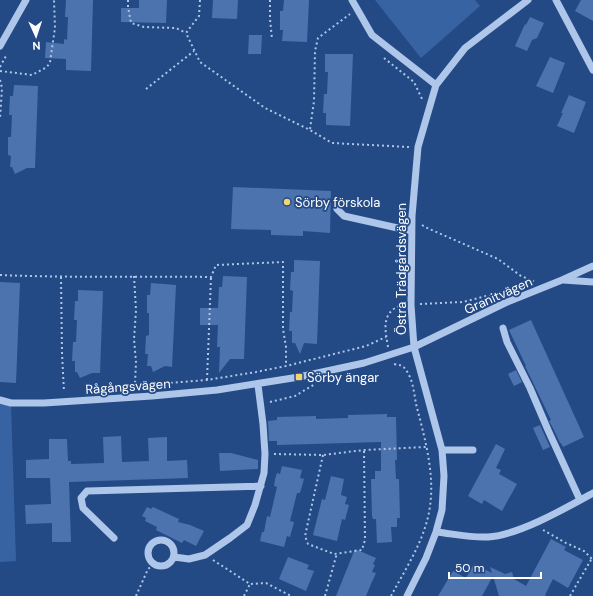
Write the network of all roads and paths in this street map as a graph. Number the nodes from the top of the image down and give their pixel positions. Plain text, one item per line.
1 (26, 0) edge
2 (54, 0) edge
3 (128, 0) edge
4 (200, 0) edge
5 (270, 0) edge
6 (352, 0) edge
7 (528, 0) edge
8 (556, 0) edge
9 (358, 9) junction
10 (348, 10) dead end
11 (350, 14) junction
12 (186, 33) junction
13 (272, 39) dead end
14 (0, 46) edge
15 (194, 51) junction
16 (381, 54) dead end
17 (593, 70) edge
18 (0, 71) edge
19 (0, 80) edge
20 (436, 86) junction
21 (146, 89) dead end
22 (422, 104) dead end
23 (0, 118) edge
24 (310, 130) junction
25 (418, 147) junction
26 (337, 208) dead end
27 (412, 216) junction
28 (412, 231) junction
29 (593, 266) edge
30 (0, 276) edge
31 (134, 276) junction
32 (61, 277) junction
33 (211, 277) junction
34 (562, 280) junction
35 (593, 282) edge
36 (531, 285) dead end
37 (510, 290) dead end
38 (411, 305) junction
39 (503, 328) dead end
40 (386, 337) junction
41 (414, 347) junction
42 (390, 356) junction
43 (286, 366) junction
44 (207, 380) junction
45 (315, 384) dead end
46 (135, 385) junction
47 (258, 385) junction
48 (89, 389) dead end
49 (64, 392) junction
50 (69, 392) dead end
51 (59, 393) dead end
52 (0, 400) edge
53 (261, 404) junction
54 (426, 447) junction
55 (364, 450) junction
56 (442, 450) junction
57 (472, 450) dead end
58 (265, 454) junction
59 (323, 455) junction
60 (261, 486) junction
61 (593, 493) edge
62 (580, 500) junction
63 (534, 523) junction
64 (436, 532) junction
65 (114, 538) dead end
66 (337, 553) junction
67 (205, 555) junction
68 (174, 557) junction
69 (592, 559) edge
70 (154, 564) junction
71 (250, 584) junction
72 (136, 596) edge
73 (244, 596) edge
74 (291, 596) edge
75 (325, 596) edge
76 (391, 596) edge
77 (407, 596) edge
78 (570, 596) edge

1 - 14 street
2 - 18 path
3 - 12 path
4 - 12 path
5 - 13 path
6 - 9 street
7 - 20 street, Östra Trädgårdsvägen
8 - 17 street
9 - 11 path
9 - 20 street
10 - 11 path
11 - 24 path
12 - 15 path
15 - 21 path
15 - 24 path
16 - 22 path
19 - 23 path
20 - 25 street, Östra Trädgårdsvägen
24 - 25 path
25 - 27 street, Östra Trädgårdsvägen
26 - 28 street
27 - 28 street, Östra Trädgårdsvägen
27 - 36 path
28 - 38 street, Östra Trädgårdsvägen
29 - 34 street, Granitvägen
30 - 32 path
31 - 32 path
31 - 33 path
31 - 46 path
32 - 49 path
33 - 43 path
33 - 44 path
34 - 35 street
34 - 41 street, Granitvägen
37 - 38 path
38 - 40 path
38 - 41 street, Östra Trädgårdsvägen
39 - 62 street
40 - 42 path
40 - 43 path
41 - 42 street, Rågångsvägen
41 - 56 street, Östra Trädgårdsvägen
42 - 47 street, Rågångsvägen
42 - 54 path
43 - 44 path
44 - 46 path
45 - 53 path
46 - 48 path
47 - 52 street, Rågångsvägen
47 - 53 street
49 - 50 path
49 - 51 path
53 - 58 street
54 - 55 path
54 - 76 path
55 - 59 path
55 - 66 path
56 - 57 street
56 - 64 street, Östra Trädgårdsvägen
58 - 59 path
58 - 60 street
59 - 66 path
60 - 65 street
60 - 67 street
61 - 62 street
62 - 63 street
63 - 64 street
63 - 69 path
64 - 77 street, Östra Trädgårdsvägen
66 - 75 path
67 - 68 street
67 - 71 path
68 - 70 street
68 - 70 street
69 - 78 path
70 - 72 path
71 - 73 path
71 - 74 path

